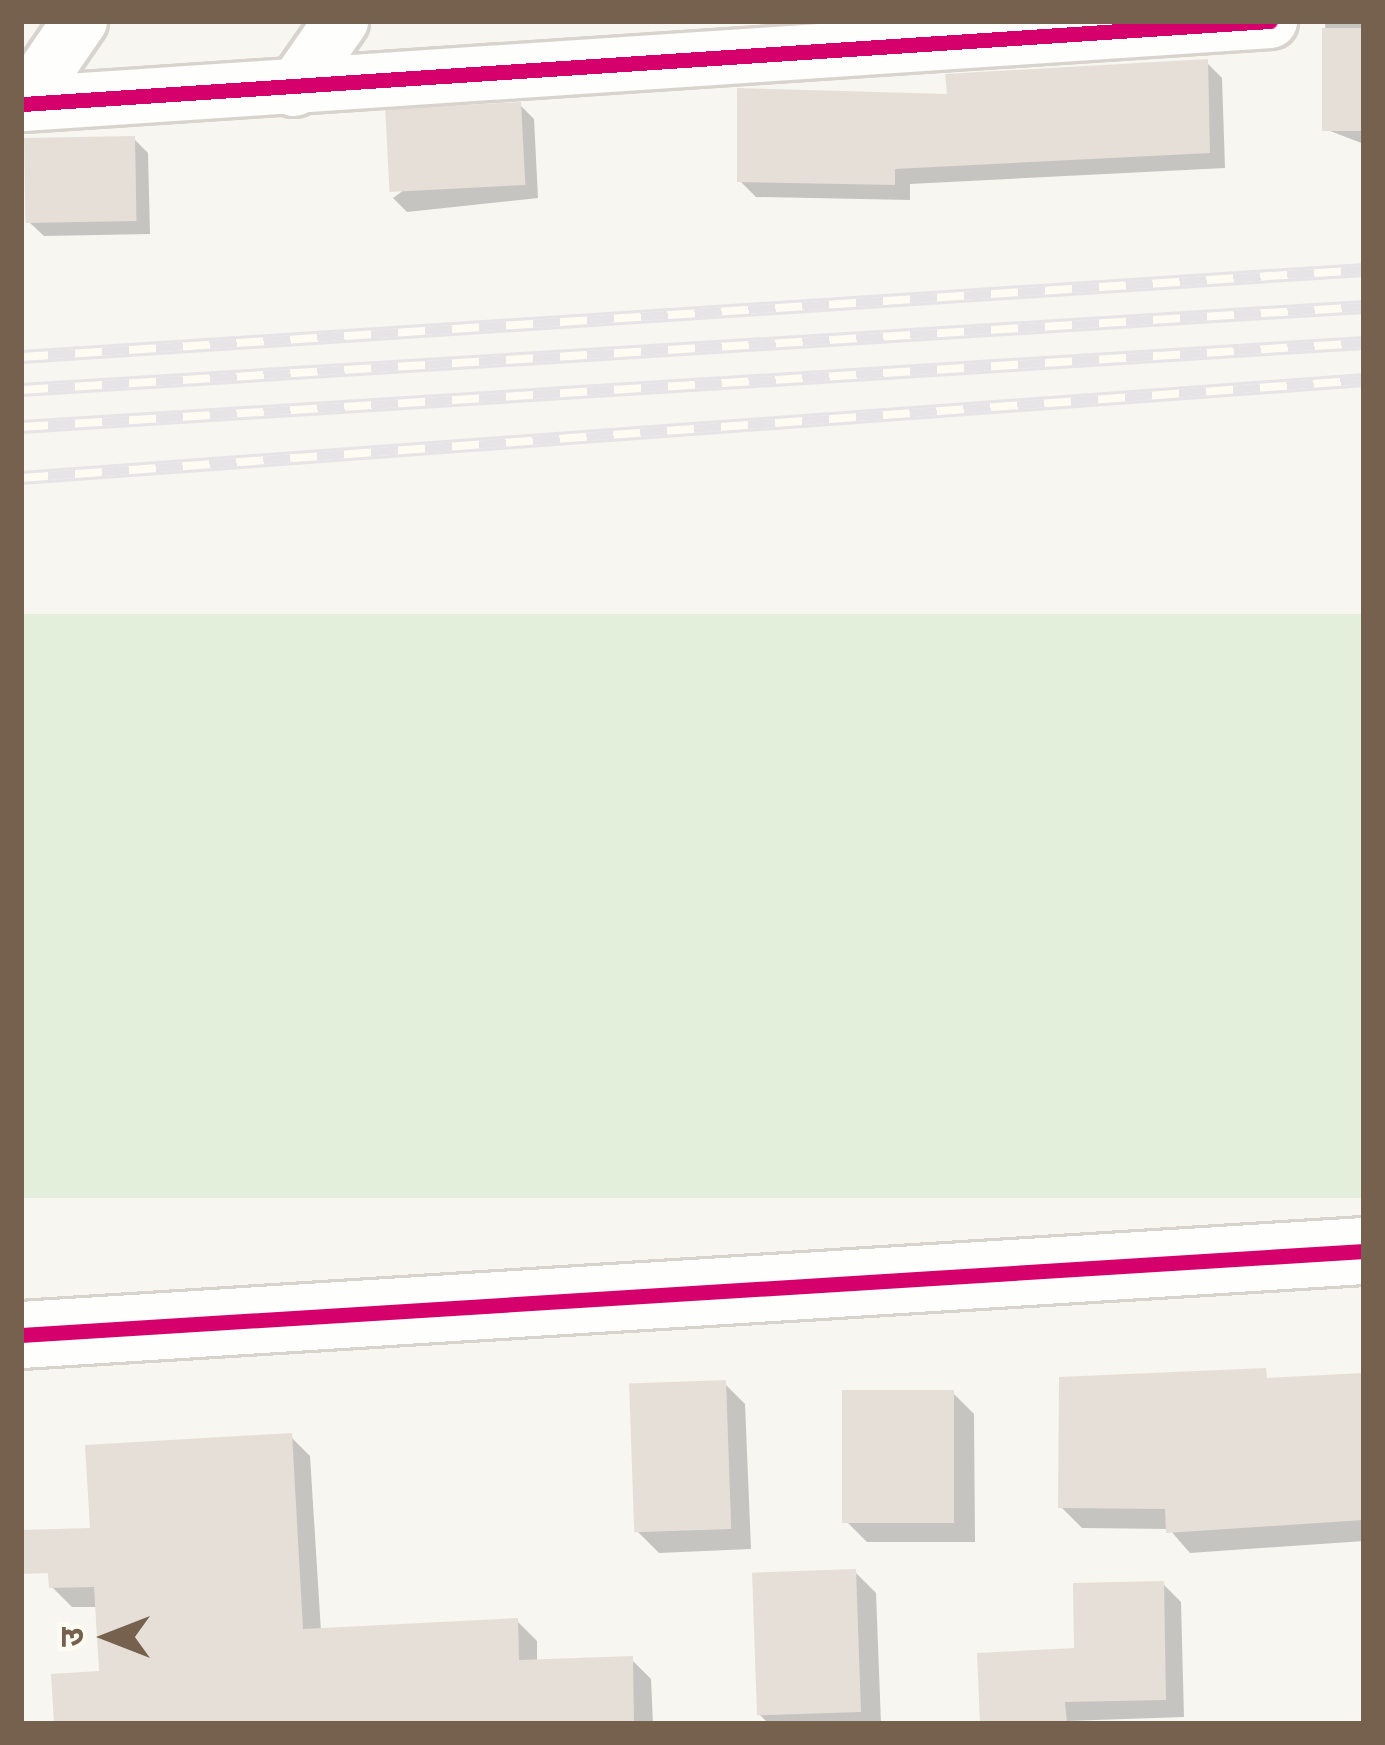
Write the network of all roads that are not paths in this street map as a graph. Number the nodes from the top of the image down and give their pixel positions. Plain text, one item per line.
1 (80, 21) edge
2 (341, 21) edge
3 (651, 21) edge
4 (1270, 21) edge
5 (620, 65) junction
6 (294, 89) junction
7 (1364, 1251) edge
8 (21, 1335) edge

1 - 6 street
2 - 6 street
3 - 5 street
4 - 5 street
5 - 6 street
7 - 8 street

